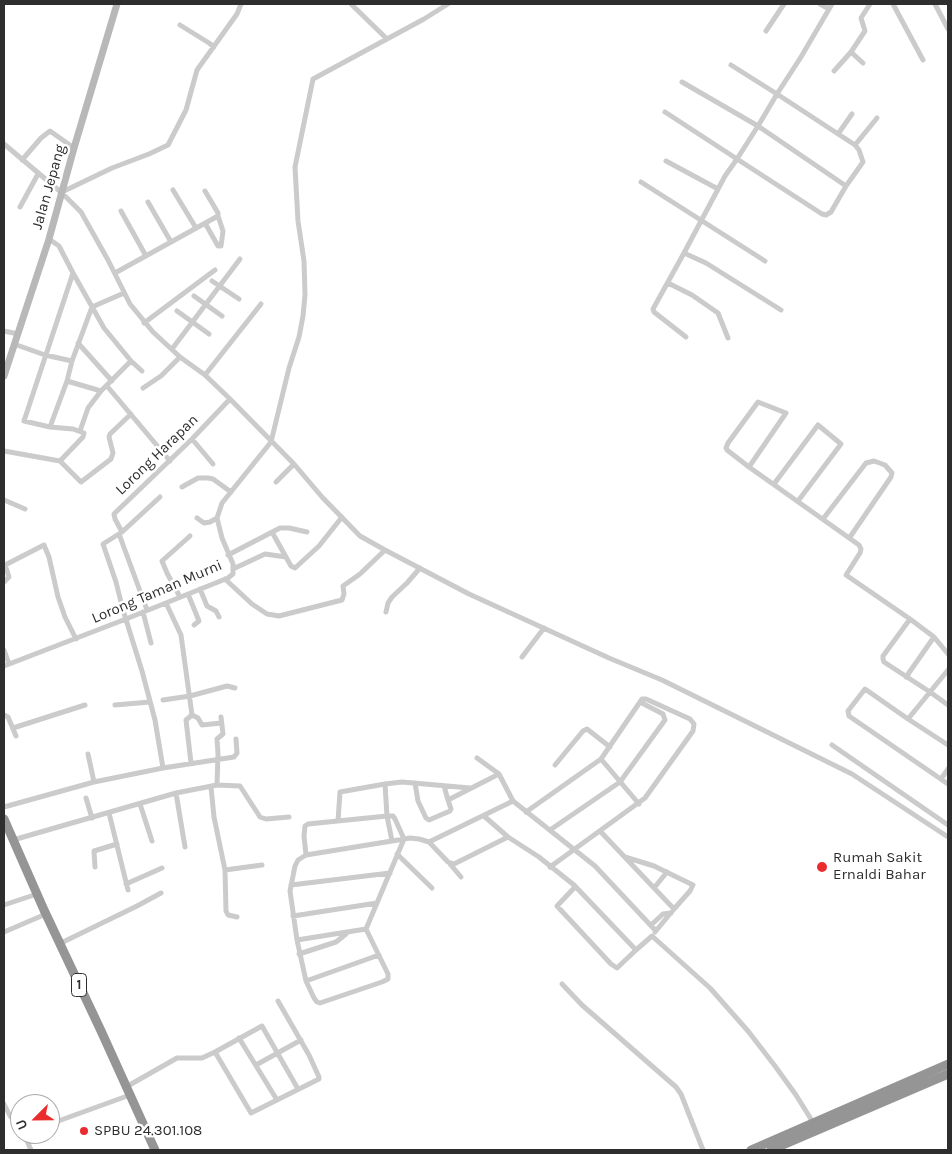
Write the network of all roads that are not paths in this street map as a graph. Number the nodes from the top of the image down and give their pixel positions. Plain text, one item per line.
1 (118, 4) edge
2 (241, 4) edge
3 (351, 4) edge
4 (448, 4) edge
5 (784, 4) edge
6 (820, 4) edge
7 (870, 4) edge
8 (893, 4) edge
9 (935, 4) edge
10 (831, 6) edge
11 (180, 25) dead end
12 (948, 29) edge
13 (766, 31) dead end
14 (387, 39) junction
15 (214, 47) junction
16 (851, 52) junction
17 (923, 60) dead end
18 (862, 63) dead end
19 (730, 65) dead end
20 (834, 71) dead end
21 (682, 82) dead end
22 (777, 94) junction
23 (665, 112) dead end
24 (852, 114) dead end
25 (877, 118) dead end
26 (758, 126) junction
27 (838, 134) junction
28 (4, 144) edge
29 (855, 145) junction
30 (74, 148) junction
31 (737, 159) junction
32 (22, 160) junction
33 (666, 161) dead end
34 (38, 174) junction
35 (641, 182) dead end
36 (846, 186) junction
37 (718, 189) junction
38 (173, 190) dead end
39 (205, 191) dead end
40 (62, 193) junction
41 (148, 202) dead end
42 (20, 207) dead end
43 (121, 211) dead end
44 (218, 216) junction
45 (700, 220) junction
46 (205, 223) junction
47 (196, 228) junction
48 (49, 239) junction
49 (171, 242) junction
50 (684, 253) junction
51 (146, 256) junction
52 (240, 259) dead end
53 (765, 261) dead end
54 (215, 270) dead end
55 (73, 273) junction
56 (115, 273) junction
57 (212, 281) dead end
58 (668, 283) junction
59 (220, 286) junction
60 (124, 293) junction
61 (194, 296) dead end
62 (239, 299) dead end
63 (206, 304) junction
64 (261, 304) dead end
65 (92, 307) junction
66 (781, 310) dead end
67 (177, 311) dead end
68 (222, 316) dead end
69 (193, 322) junction
70 (144, 323) junction
71 (4, 331) edge
72 (18, 334) junction
73 (209, 334) dead end
74 (686, 337) dead end
75 (728, 338) dead end
76 (78, 343) junction
77 (14, 344) junction
78 (172, 349) junction
79 (45, 355) junction
80 (180, 356) junction
81 (72, 361) junction
82 (131, 361) junction
83 (142, 370) dead end
84 (205, 375) junction
85 (4, 376) edge
86 (67, 381) junction
87 (109, 383) junction
88 (143, 388) dead end
89 (102, 391) junction
90 (230, 399) junction
91 (131, 414) junction
92 (50, 428) junction
93 (80, 431) junction
94 (192, 439) junction
95 (271, 442) junction
96 (4, 451) edge
97 (60, 461) junction
98 (170, 461) junction
99 (213, 464) dead end
100 (294, 464) junction
101 (749, 467) junction
102 (276, 482) dead end
103 (774, 484) junction
104 (182, 487) dead end
105 (230, 492) junction
106 (160, 497) dead end
107 (4, 500) edge
108 (798, 501) junction
109 (25, 509) dead end
110 (197, 518) dead end
111 (217, 518) junction
112 (342, 518) junction
113 (823, 519) junction
114 (272, 532) junction
115 (307, 532) dead end
116 (120, 533) junction
117 (190, 536) dead end
118 (850, 537) junction
119 (385, 550) junction
120 (228, 555) junction
121 (286, 557) junction
122 (420, 568) junction
123 (234, 569) junction
124 (225, 580) junction
125 (4, 582) edge
126 (200, 589) junction
127 (188, 594) junction
128 (180, 597) junction
129 (166, 603) junction
130 (145, 611) junction
131 (386, 612) dead end
132 (219, 617) dead end
133 (126, 619) junction
134 (910, 619) junction
135 (194, 625) dead end
136 (544, 628) junction
137 (934, 637) junction
138 (76, 639) junction
139 (151, 643) dead end
140 (4, 650) edge
141 (948, 654) edge
142 (522, 657) dead end
143 (6, 665) edge
144 (948, 670) edge
145 (906, 676) junction
146 (235, 688) dead end
147 (930, 692) junction
148 (190, 696) junction
149 (163, 700) dead end
150 (150, 702) junction
151 (640, 702) junction
152 (85, 705) dead end
153 (115, 705) dead end
154 (948, 705) edge
155 (4, 715) edge
156 (192, 715) junction
157 (908, 719) junction
158 (13, 728) junction
159 (16, 736) dead end
160 (236, 739) dead end
161 (948, 745) edge
162 (832, 746) dead end
163 (610, 747) junction
164 (88, 754) dead end
165 (477, 758) dead end
166 (601, 759) junction
167 (218, 760) junction
168 (191, 763) junction
169 (555, 765) dead end
170 (163, 768) junction
171 (948, 769) edge
172 (499, 774) junction
173 (941, 779) junction
174 (94, 782) junction
175 (620, 782) junction
176 (415, 783) junction
177 (385, 784) junction
178 (948, 784) edge
179 (214, 786) junction
180 (444, 786) junction
181 (471, 788) junction
182 (176, 793) junction
183 (86, 798) dead end
184 (448, 800) junction
185 (513, 801) junction
186 (140, 804) junction
187 (639, 804) junction
188 (4, 807) edge
189 (526, 812) junction
190 (109, 813) junction
191 (387, 816) junction
192 (484, 816) junction
193 (92, 818) junction
194 (289, 818) dead end
195 (4, 819) edge
196 (338, 820) junction
197 (948, 825) edge
198 (550, 830) junction
199 (600, 831) junction
200 (508, 837) junction
201 (948, 837) edge
202 (404, 839) junction
203 (13, 840) junction
204 (152, 841) dead end
205 (392, 841) junction
206 (429, 842) junction
207 (117, 844) junction
208 (184, 847) dead end
209 (575, 849) junction
210 (397, 854) junction
211 (306, 855) junction
212 (625, 857) junction
213 (450, 864) junction
214 (262, 865) dead end
215 (550, 866) junction
216 (95, 867) dead end
217 (162, 868) dead end
218 (225, 870) junction
219 (667, 872) junction
220 (390, 873) junction
221 (461, 877) dead end
222 (291, 885) junction
223 (575, 887) junction
224 (432, 888) dead end
225 (654, 888) junction
226 (161, 893) dead end
227 (37, 894) junction
228 (377, 902) junction
229 (4, 905) edge
230 (673, 911) junction
231 (46, 914) junction
232 (293, 916) junction
233 (237, 917) dead end
234 (651, 926) junction
235 (366, 929) junction
236 (656, 931) junction
237 (4, 932) edge
238 (347, 933) junction
239 (652, 936) junction
240 (297, 940) junction
241 (59, 944) junction
242 (636, 950) junction
243 (299, 954) junction
244 (379, 955) junction
245 (306, 981) junction
246 (562, 984) dead end
247 (278, 1002) dead end
248 (239, 1038) junction
249 (301, 1040) junction
250 (215, 1052) junction
251 (278, 1052) junction
252 (256, 1064) junction
253 (948, 1064) edge
254 (948, 1074) edge
255 (298, 1089) junction
256 (128, 1091) junction
257 (277, 1100) junction
258 (4, 1104) edge
259 (10, 1116) joint
260 (4, 1118) edge
261 (60, 1120) edge
262 (815, 1127) junction
263 (154, 1150) edge
264 (703, 1150) edge
265 (750, 1150) edge
266 (771, 1150) edge

1 - 30 street, Jalan Jepang
2 - 15 street
3 - 14 street
4 - 14 street
5 - 13 street
6 - 10 street
7 - 16 street
8 - 17 street
9 - 12 street
10 - 22 street
11 - 15 street
14 - 95 street
15 - 40 street
16 - 18 street
16 - 20 street
19 - 22 street
21 - 26 street
22 - 26 street
22 - 27 street
23 - 31 street
24 - 27 street
25 - 29 street
26 - 31 street
26 - 36 street
27 - 29 street
28 - 32 street
29 - 36 street
30 - 32 street
30 - 40 street, Jalan Jepang
31 - 36 street
31 - 37 street
32 - 34 street
33 - 37 street
34 - 40 street
34 - 42 street
35 - 45 street
37 - 45 street
38 - 47 street
39 - 44 street
40 - 48 street, Jalan Jepang
40 - 56 street
41 - 49 street
43 - 51 street
44 - 46 street
44 - 46 street
45 - 50 street
45 - 53 street
46 - 47 street
47 - 49 street
48 - 55 street
48 - 72 street, Jalan Jepang
49 - 51 street
50 - 58 street
50 - 66 street
51 - 56 street
52 - 59 street
54 - 70 street
55 - 65 street
55 - 79 street
56 - 60 street
57 - 59 street
58 - 74 street
58 - 75 street
59 - 62 street
59 - 63 street
60 - 65 street
60 - 70 street
61 - 63 street
63 - 68 street
63 - 69 street
64 - 84 street
65 - 76 street
65 - 82 street
67 - 69 street
69 - 73 street
69 - 78 street
70 - 78 street
71 - 72 street
72 - 77 street, Jalan Jepang
76 - 81 street
76 - 87 street
77 - 79 street
77 - 85 street, Jalan Jepang
78 - 80 street
79 - 81 street
79 - 92 street
80 - 84 street
80 - 88 street
81 - 86 street
82 - 83 street
82 - 87 street
84 - 90 street
86 - 89 street
86 - 92 street
87 - 89 street
87 - 91 street
89 - 93 street
90 - 94 street, Lorong Harapan
90 - 95 street
91 - 97 street
91 - 98 street
92 - 93 street
93 - 97 street
94 - 98 street, Lorong Harapan
94 - 99 street
95 - 100 street
95 - 105 street
96 - 97 street
98 - 116 street, Lorong Harapan
100 - 102 street
100 - 112 street
101 - 101 street
101 - 103 street
103 - 108 street
103 - 108 street
104 - 105 street
105 - 111 street
106 - 116 street
107 - 109 street
108 - 113 street
110 - 111 street
111 - 120 street, Lorong Taman Murni
112 - 119 street
112 - 121 street
113 - 118 street
113 - 118 street
114 - 115 street
114 - 120 street
114 - 121 street
116 - 130 street
116 - 133 street
117 - 128 street
118 - 134 street
119 - 122 street
119 - 124 street
120 - 123 street, Lorong Taman Murni
121 - 123 street
122 - 131 street
122 - 136 street
123 - 124 street, Lorong Taman Murni
124 - 126 street, Lorong Taman Murni
125 - 138 street
126 - 127 street, Lorong Taman Murni
126 - 132 street
127 - 128 street, Lorong Taman Murni
127 - 135 street
128 - 129 street, Lorong Taman Murni
129 - 130 street, Lorong Taman Murni
129 - 148 street
130 - 133 street, Lorong Taman Murni
130 - 139 street
133 - 138 street, Lorong Taman Murni
133 - 150 street
134 - 137 street
134 - 145 street
136 - 142 street
136 - 201 street
137 - 141 street
137 - 145 street
138 - 143 street, Lorong Taman Murni
140 - 143 street
144 - 147 street
145 - 147 street
146 - 148 street
147 - 154 street
147 - 157 street
148 - 149 street
148 - 156 street
150 - 153 street
150 - 170 street
151 - 163 street
151 - 175 street
151 - 187 street
152 - 158 street
155 - 158 street
156 - 167 street
156 - 168 street
157 - 161 street
157 - 173 street
158 - 159 street
160 - 167 street
162 - 197 street
163 - 166 street
163 - 169 street
164 - 174 street
165 - 172 street
166 - 175 street
166 - 189 street
167 - 168 street
167 - 179 street
168 - 170 street
170 - 174 street
171 - 173 street
172 - 181 street
172 - 185 street
173 - 178 street
174 - 188 street
175 - 187 street
175 - 198 street
176 - 177 street
176 - 180 street
176 - 184 street
177 - 191 street
177 - 196 street
179 - 182 street
179 - 194 street
179 - 218 street
180 - 181 street
180 - 184 street
181 - 184 street
182 - 186 street
182 - 208 street
183 - 193 street
185 - 189 street
185 - 192 street
186 - 190 street
186 - 204 street
187 - 199 street
189 - 198 street
190 - 193 street
190 - 207 street
191 - 196 street
191 - 202 street
191 - 205 street
192 - 200 street
192 - 206 street
193 - 203 street
195 - 203 highway, 1
196 - 211 street
198 - 209 street
199 - 209 street
199 - 212 street
200 - 213 street
200 - 215 street
202 - 205 street
202 - 206 street
202 - 210 street
203 - 227 highway, 1
205 - 211 street
206 - 213 street
207 - 216 street
207 - 217 street
209 - 215 street
209 - 234 street
210 - 220 street
210 - 224 street
211 - 222 street
212 - 219 street
212 - 225 street
213 - 221 street
214 - 218 street
215 - 223 street
218 - 233 street
219 - 225 street
219 - 230 street
220 - 222 street
220 - 228 street
222 - 232 street
223 - 242 street
223 - 242 street
225 - 230 street
226 - 241 street
227 - 229 street
227 - 231 highway, 1
228 - 232 street
228 - 235 street
230 - 234 street
230 - 236 street
231 - 237 street
231 - 241 highway, 1
232 - 240 street
234 - 236 street
235 - 238 street
235 - 244 street
236 - 239 street
238 - 240 street
238 - 243 street
239 - 242 street
239 - 262 street
240 - 243 street
241 - 256 highway, 1
243 - 245 street
244 - 245 street
244 - 245 street
246 - 264 street
247 - 249 street
248 - 250 street
248 - 251 street
248 - 252 street
249 - 251 street
249 - 255 street
250 - 256 street
250 - 257 street
251 - 252 street
251 - 255 street
252 - 257 street
253 - 262 highway
254 - 262 highway
255 - 257 street
256 - 261 street
256 - 263 highway, 1
258 - 259 street
259 - 260 street
262 - 265 highway
262 - 266 highway

